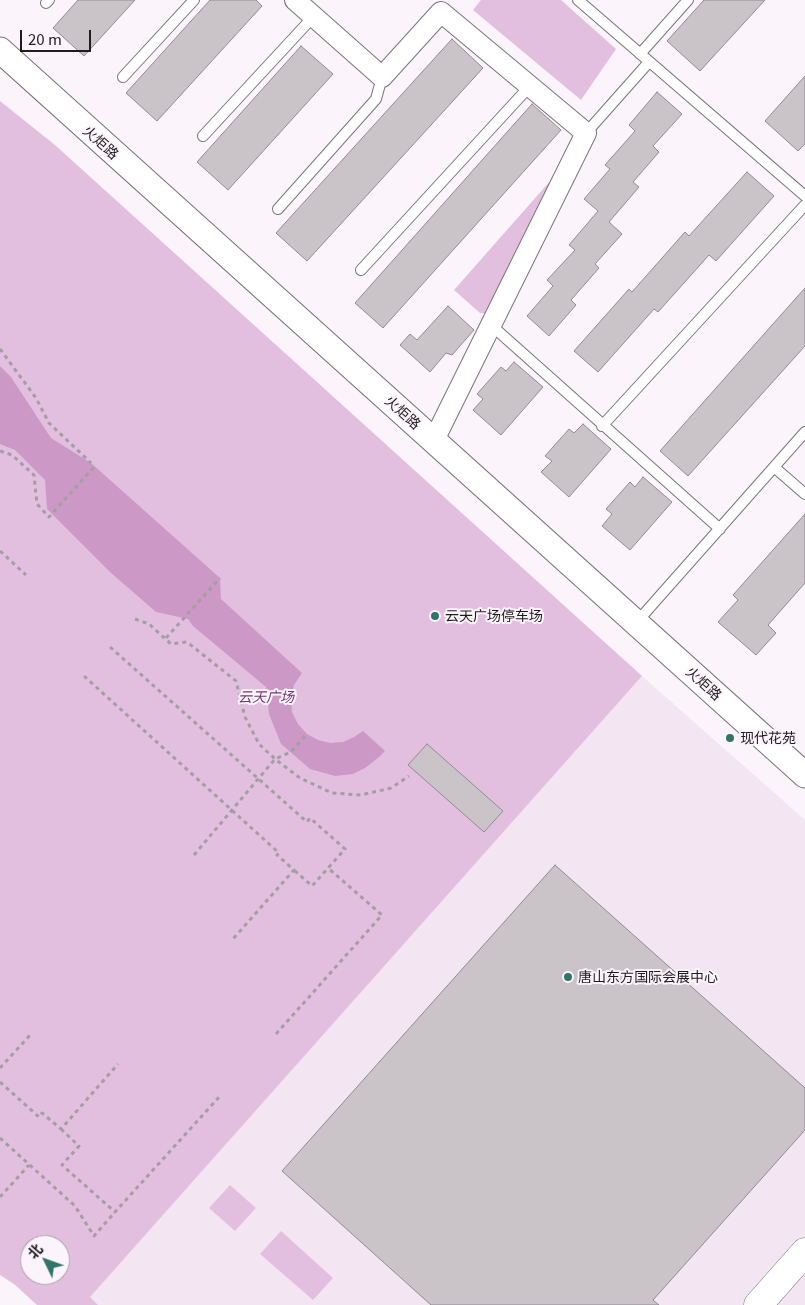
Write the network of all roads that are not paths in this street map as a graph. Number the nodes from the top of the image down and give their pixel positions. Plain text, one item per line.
1 (194, 0) edge
2 (295, 0) edge
3 (578, 0) edge
4 (688, 0) edge
5 (447, 6) edge
6 (313, 17) junction
7 (0, 50) edge
8 (640, 54) junction
9 (649, 62) junction
10 (123, 77) dead end
11 (382, 77) junction
12 (529, 86) junction
13 (586, 133) junction
14 (203, 136) dead end
15 (805, 196) edge
16 (805, 205) edge
17 (278, 209) dead end
18 (361, 270) dead end
19 (491, 325) junction
20 (602, 426) junction
21 (805, 432) edge
22 (434, 440) junction
23 (774, 467) junction
24 (805, 494) edge
25 (720, 529) junction
26 (636, 623) junction
27 (805, 775) edge
28 (805, 1252) edge
29 (758, 1305) edge

1 - 10 lane
2 - 6 street
3 - 8 lane
4 - 8 lane
5 - 11 street
5 - 12 street
6 - 11 street
6 - 14 lane
7 - 22 street, 火炬路
8 - 9 lane
9 - 13 lane
9 - 15 lane
11 - 17 lane
12 - 13 street
12 - 18 lane
13 - 19 street
16 - 20 lane
19 - 20 lane
19 - 22 street
20 - 25 lane
21 - 23 lane
22 - 26 street, 火炬路
23 - 24 lane
23 - 25 lane
25 - 26 lane
26 - 27 street, 火炬路
28 - 29 main road

